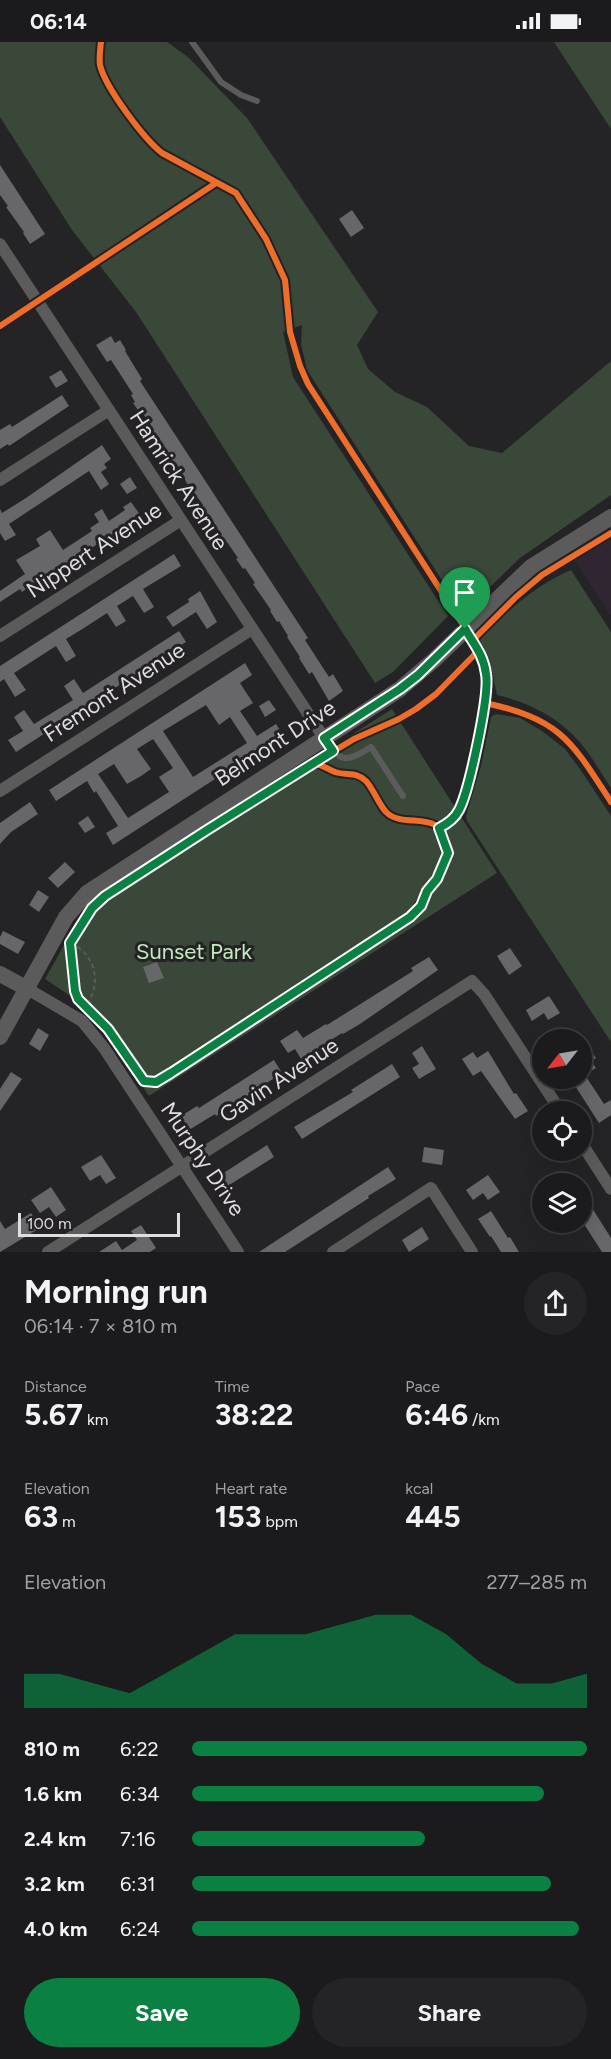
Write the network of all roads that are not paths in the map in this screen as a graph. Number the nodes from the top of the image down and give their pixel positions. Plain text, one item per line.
1 (192, 42) edge
2 (257, 101) dead end
3 (0, 244) edge
4 (109, 410) junction
5 (0, 480) edge
6 (611, 517) edge
7 (181, 520) junction
8 (252, 629) junction
9 (0, 636) edge
10 (324, 738) junction
11 (0, 791) edge
12 (403, 796) dead end
13 (0, 974) edge
14 (26, 988) junction
15 (0, 1037) edge
16 (554, 1101) edge
17 (592, 1160) edge
18 (182, 1167) junction
19 (611, 1189) edge
20 (48, 1252) edge
21 (238, 1252) edge
22 (333, 1252) edge
23 (472, 1252) edge

1 - 2 lane
3 - 4 street, Hamrick Avenue
4 - 5 street
4 - 7 street, Hamrick Avenue
6 - 10 street, Belmont Drive
7 - 8 street, Hamrick Avenue
7 - 9 street, Nippert Avenue
8 - 10 street, Hamrick Avenue
8 - 11 street, Fremont Avenue
10 - 12 lane
10 - 14 street, Belmont Drive
13 - 14 street, Murphy Drive
14 - 15 street, Belmont Drive
14 - 18 street, Murphy Drive
16 - 18 street, Gavin Avenue
17 - 19 street
18 - 20 street, Gavin Avenue
18 - 21 street, Murphy Drive
22 - 23 street

